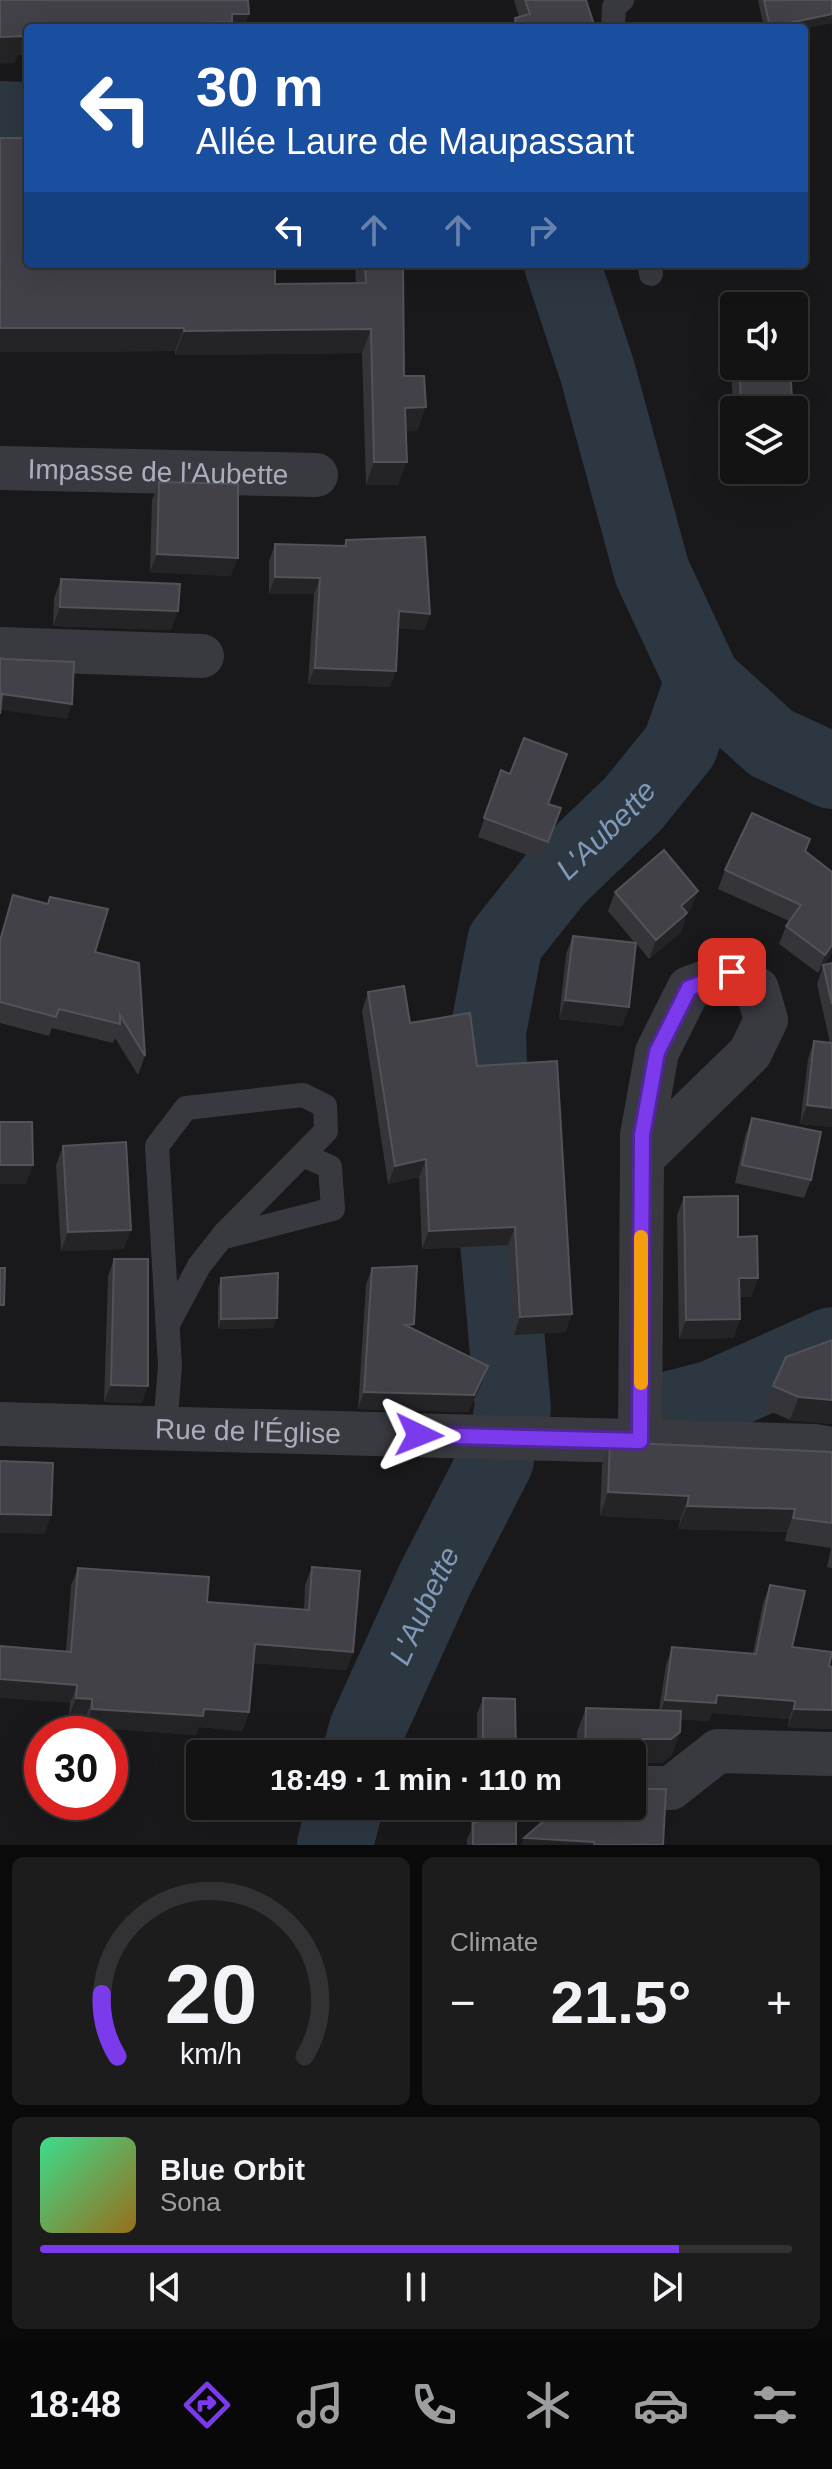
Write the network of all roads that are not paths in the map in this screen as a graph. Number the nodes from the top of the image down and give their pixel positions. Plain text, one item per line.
1 (622, 0) edge
2 (613, 24) edge
3 (0, 468) edge
4 (316, 475) dead end
5 (0, 649) edge
6 (202, 656) dead end
7 (303, 1155) junction
8 (642, 1158) dead end
9 (221, 1238) junction
10 (168, 1324) junction
11 (0, 1424) edge
12 (165, 1429) junction
13 (640, 1441) junction
14 (832, 1449) edge
15 (832, 1754) edge
16 (646, 1788) edge

1 - 2 lane
3 - 4 street, Impasse de l'Aubette
5 - 6 street
7 - 9 lane
7 - 9 lane
7 - 10 lane
8 - 13 street
9 - 10 lane
10 - 12 lane
11 - 12 street, Rue de l'Église
12 - 13 street, Rue de l'Église
13 - 14 street, Rue de l'Église
15 - 16 street

